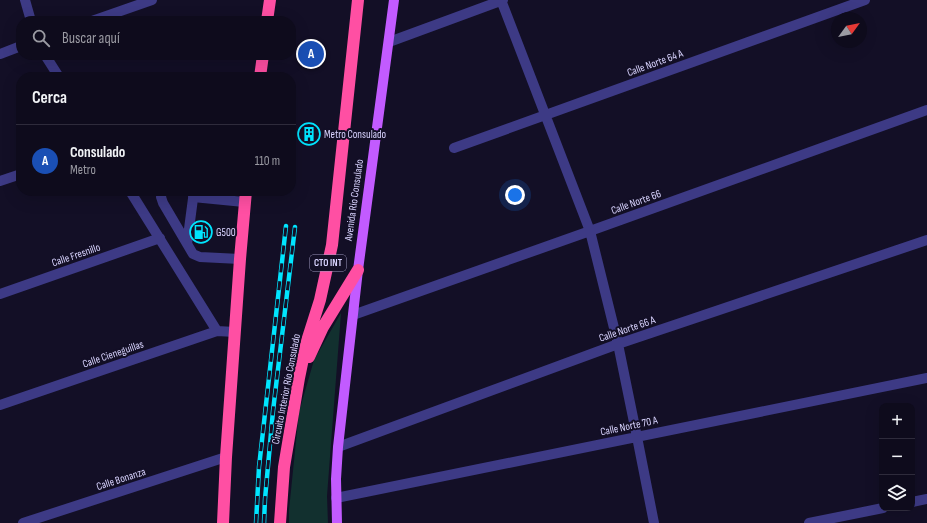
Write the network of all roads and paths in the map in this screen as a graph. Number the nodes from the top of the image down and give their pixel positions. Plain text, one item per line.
1 (25, 0) edge
2 (152, 0) edge
3 (270, 0) edge
4 (358, 0) edge
5 (394, 0) edge
6 (502, 0) edge
7 (865, 0) edge
8 (30, 16) edge
9 (106, 16) edge
10 (268, 16) edge
11 (389, 42) junction
12 (16, 48) edge
13 (0, 54) edge
14 (48, 60) edge
15 (262, 60) edge
16 (56, 72) edge
17 (261, 72) edge
18 (927, 110) edge
19 (546, 116) junction
20 (454, 148) dead end
21 (16, 176) edge
22 (0, 181) edge
23 (133, 196) edge
24 (161, 196) edge
25 (194, 196) edge
26 (245, 196) edge
27 (590, 231) junction
28 (160, 238) junction
29 (927, 240) edge
30 (187, 244) junction
31 (240, 259) junction
32 (358, 270) junction
33 (0, 294) edge
34 (353, 315) junction
35 (217, 331) junction
36 (235, 332) junction
37 (618, 344) junction
38 (299, 378) junction
39 (927, 378) edge
40 (0, 405) edge
41 (637, 437) junction
42 (338, 447) junction
43 (226, 457) junction
44 (336, 498) junction
45 (927, 499) edge
46 (915, 501) edge
47 (879, 509) edge
48 (23, 523) edge
49 (223, 523) edge
50 (280, 523) edge
51 (337, 523) edge
52 (654, 523) edge
53 (809, 523) edge

1 - 8 street
2 - 9 street
3 - 10 highway
4 - 38 highway, Circuito Interior Río Consulado / CTO INT
5 - 11 main road, Avenida Río Consulado / CTO INT
6 - 11 street
6 - 19 street
7 - 19 street, Calle Norte 64 A
11 - 32 main road, Avenida Río Consulado / CTO INT
12 - 13 street
14 - 16 street
15 - 17 highway
18 - 27 street, Calle Norte 66
19 - 20 street, Calle Norte 64 A
19 - 27 street
21 - 22 street
23 - 28 street
24 - 30 street
25 - 30 street
26 - 31 highway
27 - 34 street, Calle Norte 66
27 - 37 street
28 - 33 street, Calle Fresnillo
28 - 35 street
29 - 37 street, Calle Norte 66 A
30 - 31 street
31 - 36 highway
32 - 34 main road, Avenida Río Consulado / CTO INT
32 - 38 highway
34 - 42 main road, Avenida Río Consulado / CTO INT
35 - 36 street, Calle Cieneguillas
35 - 40 street, Calle Cieneguillas
36 - 43 highway
37 - 41 street
37 - 42 street, Calle Norte 66 A
38 - 50 highway, Circuito Interior Río Consulado / CTO INT
39 - 41 street, Calle Norte 70 A
41 - 44 street, Calle Norte 70 A
41 - 52 street
42 - 44 main road, Avenida Río Consulado / CTO INT
43 - 48 street, Calle Bonanza
43 - 49 highway
44 - 51 main road, Avenida Río Consulado / CTO INT
45 - 46 street
47 - 53 street

